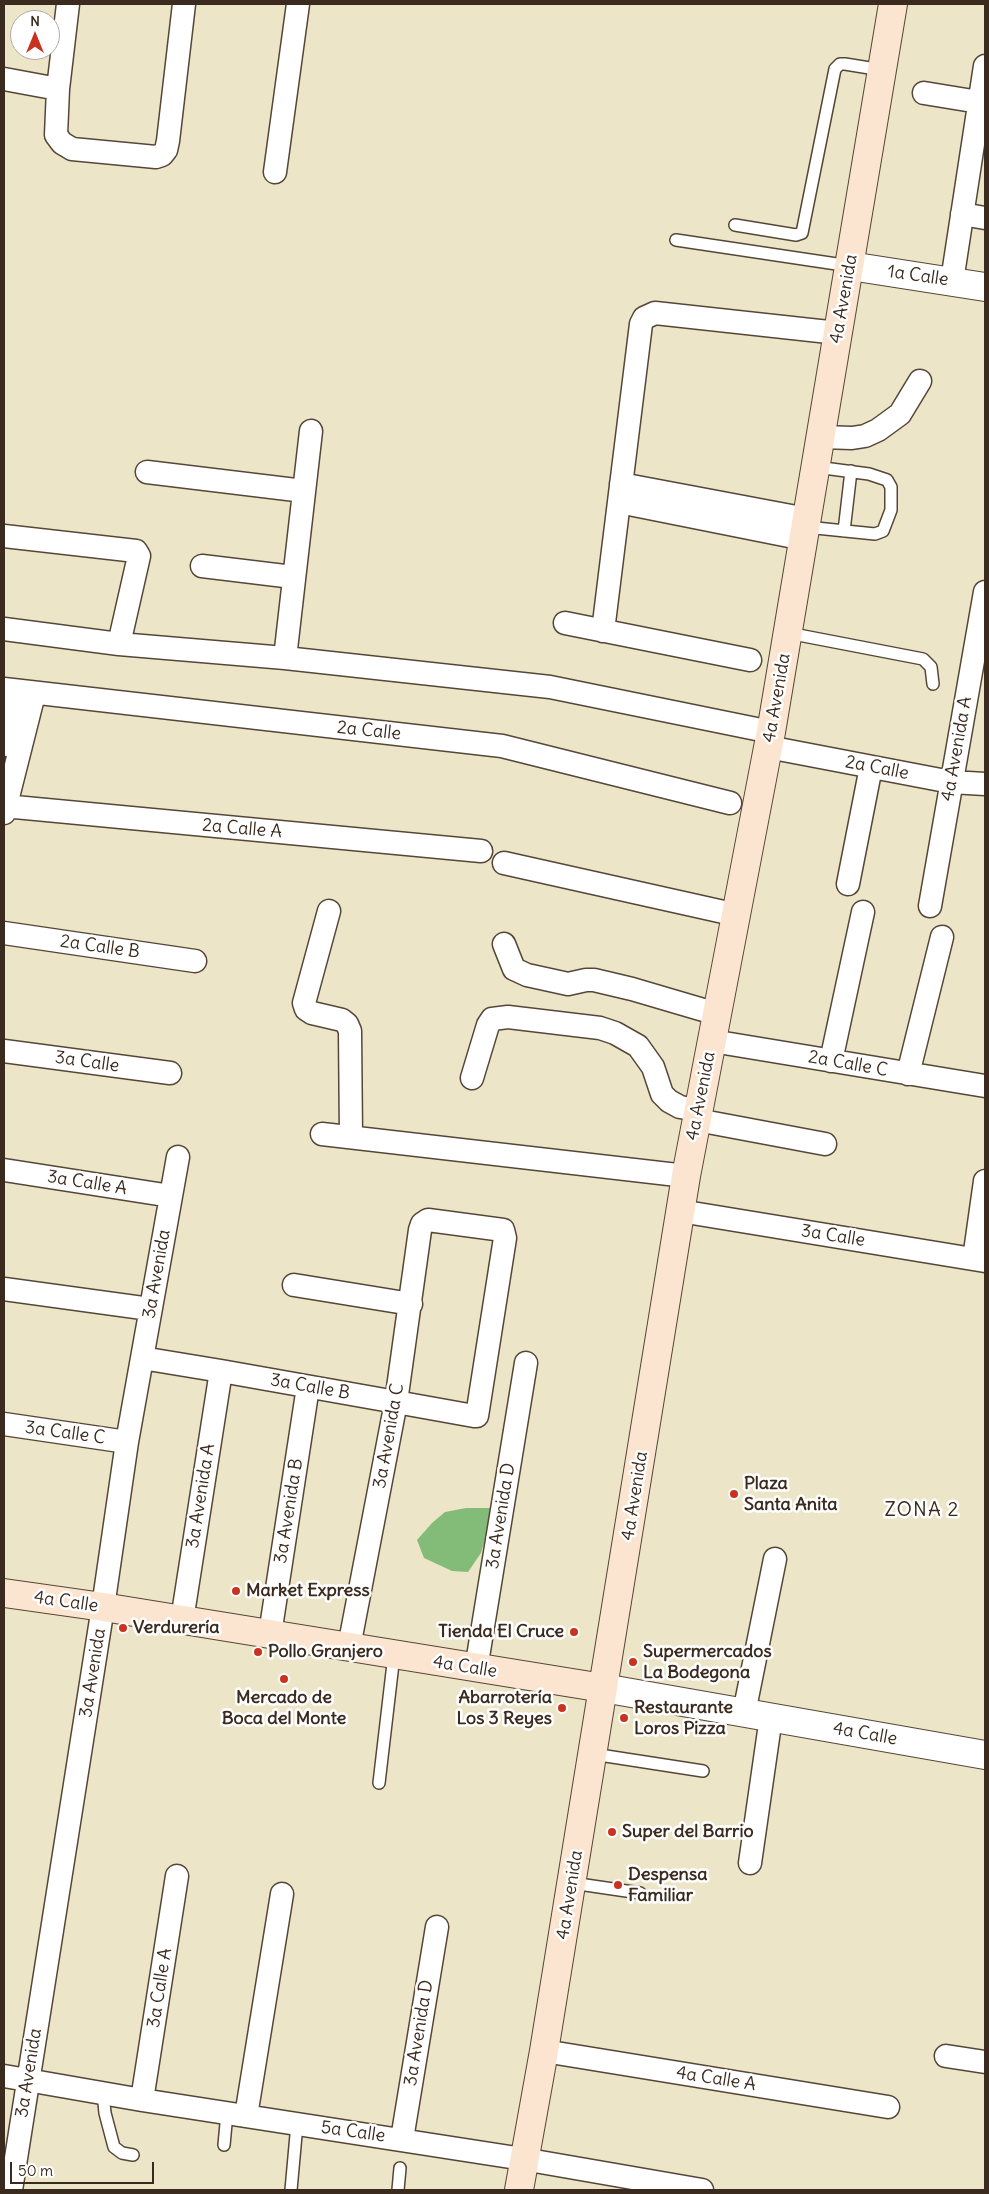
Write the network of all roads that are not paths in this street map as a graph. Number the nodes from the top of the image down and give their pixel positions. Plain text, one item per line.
1 (68, 4) edge
2 (184, 4) edge
3 (298, 4) edge
4 (886, 5) edge
5 (985, 66) edge
6 (882, 70) junction
7 (4, 80) edge
8 (58, 89) junction
9 (924, 93) dead end
10 (982, 103) edge
11 (275, 172) dead end
12 (962, 214) junction
13 (985, 218) edge
14 (735, 225) dead end
15 (676, 240) dead end
16 (850, 266) junction
17 (952, 281) junction
18 (985, 287) edge
19 (838, 333) junction
20 (920, 382) dead end
21 (311, 431) dead end
22 (821, 437) junction
23 (816, 467) junction
24 (851, 471) junction
25 (147, 472) dead end
26 (304, 491) junction
27 (620, 493) junction
28 (806, 528) junction
29 (844, 531) junction
30 (4, 536) edge
31 (202, 566) dead end
32 (293, 577) junction
33 (985, 592) edge
34 (565, 623) dead end
35 (4, 629) edge
36 (603, 631) junction
37 (788, 633) junction
38 (118, 644) junction
39 (285, 658) junction
40 (750, 660) dead end
41 (933, 684) dead end
42 (18, 691) edge
43 (770, 740) junction
44 (4, 745) edge
45 (872, 767) junction
46 (951, 782) junction
47 (985, 784) edge
48 (730, 803) dead end
49 (4, 809) edge
50 (481, 851) dead end
51 (504, 864) dead end
52 (848, 884) dead end
53 (930, 906) dead end
54 (329, 911) dead end
55 (863, 912) dead end
56 (737, 915) junction
57 (4, 933) edge
58 (942, 936) dead end
59 (504, 944) dead end
60 (195, 961) dead end
61 (717, 1014) junction
62 (712, 1041) junction
63 (4, 1051) edge
64 (831, 1061) junction
65 (170, 1074) dead end
66 (908, 1074) junction
67 (472, 1078) dead end
68 (985, 1086) edge
69 (697, 1115) junction
70 (322, 1134) dead end
71 (351, 1137) junction
72 (825, 1144) dead end
73 (178, 1157) dead end
74 (4, 1170) edge
75 (686, 1176) junction
76 (985, 1182) edge
77 (171, 1196) junction
78 (680, 1211) junction
79 (980, 1260) edge
80 (294, 1285) dead end
81 (4, 1289) edge
82 (411, 1304) junction
83 (150, 1309) junction
84 (142, 1358) junction
85 (526, 1363) dead end
86 (221, 1371) junction
87 (308, 1387) junction
88 (396, 1402) junction
89 (477, 1416) joint
90 (4, 1424) edge
91 (127, 1442) junction
92 (775, 1559) dead end
93 (4, 1593) edge
94 (103, 1607) junction
95 (182, 1620) junction
96 (270, 1634) junction
97 (349, 1647) junction
98 (394, 1655) junction
99 (476, 1669) junction
100 (603, 1688) junction
101 (744, 1713) junction
102 (771, 1718) junction
103 (593, 1754) junction
104 (985, 1755) edge
105 (703, 1771) dead end
106 (379, 1783) dead end
107 (750, 1863) dead end
108 (177, 1876) dead end
109 (572, 1883) junction
110 (640, 1893) dead end
111 (282, 1894) dead end
112 (437, 1927) dead end
113 (544, 2051) junction
114 (946, 2056) dead end
115 (985, 2062) edge
116 (4, 2076) edge
117 (28, 2080) junction
118 (103, 2093) junction
119 (142, 2100) junction
120 (888, 2107) dead end
121 (237, 2114) junction
122 (297, 2124) junction
123 (402, 2139) junction
124 (224, 2144) dead end
125 (133, 2155) dead end
126 (523, 2159) junction
127 (400, 2168) dead end
128 (11, 2190) edge
129 (291, 2190) edge
130 (398, 2190) edge
131 (519, 2190) edge
132 (702, 2190) edge

1 - 8 street
2 - 8 street
3 - 11 street
4 - 6 main road, 4a Avenida
5 - 10 street
6 - 14 lane
6 - 16 main road, 4a Avenida
7 - 8 street
9 - 10 street
10 - 12 street
12 - 13 street
12 - 17 street
15 - 16 lane
16 - 17 street, 1a Calle
16 - 19 main road, 4a Avenida
17 - 18 street, 1a Calle
19 - 22 main road, 4a Avenida
19 - 27 street
20 - 22 street
21 - 26 street
22 - 23 main road, 4a Avenida
23 - 24 lane
23 - 28 main road, 4a Avenida
24 - 29 lane
24 - 29 lane
25 - 26 street
26 - 32 street
27 - 28 street
27 - 36 street
28 - 29 lane
28 - 37 main road, 4a Avenida
30 - 38 street
31 - 32 street
32 - 39 street
33 - 46 street, 4a Avenida A
34 - 36 street
35 - 38 street, 2a Calle
36 - 40 street
37 - 41 lane
37 - 43 main road, 4a Avenida
38 - 39 street, 2a Calle
39 - 43 street, 2a Calle
42 - 44 street
42 - 48 street, 2a Calle
42 - 49 street
43 - 45 street, 2a Calle
43 - 56 main road, 4a Avenida
45 - 46 street, 2a Calle
45 - 52 street
46 - 47 street, 2a Calle
46 - 53 street, 4a Avenida A
49 - 50 street, 2a Calle A
51 - 56 street
54 - 71 street
55 - 64 street
56 - 61 main road, 4a Avenida
57 - 60 street, 2a Calle B
58 - 66 street
59 - 61 street
61 - 62 main road, 4a Avenida
62 - 64 street, 2a Calle C
62 - 69 main road, 4a Avenida
63 - 65 street, 3a Calle
64 - 66 street, 2a Calle C
66 - 68 street, 2a Calle C
67 - 69 street
69 - 72 street
69 - 75 main road, 4a Avenida
70 - 71 street
71 - 75 street
73 - 77 street, 3a Avenida
74 - 77 street, 3a Calle A
75 - 78 main road, 4a Avenida
76 - 79 street
77 - 83 street, 3a Avenida
78 - 79 street, 3a Calle
78 - 100 main road, 4a Avenida
80 - 82 street
81 - 83 street
82 - 88 street, 3a Avenida C
82 - 89 street, 3a Avenida C
83 - 84 street, 3a Avenida
84 - 86 street, 3a Calle B
84 - 91 street, 3a Avenida
85 - 99 street, 3a Avenida D
86 - 87 street, 3a Calle B
86 - 95 street, 3a Avenida A
87 - 88 street, 3a Calle B
87 - 96 street, 3a Avenida B
88 - 89 street, 3a Calle B
88 - 97 street, 3a Avenida C
90 - 91 street, 3a Calle C
91 - 94 street, 3a Avenida
92 - 101 street
93 - 94 main road, 4a Calle
94 - 95 main road, 4a Calle
94 - 117 street, 3a Avenida
95 - 96 main road, 4a Calle
96 - 97 main road, 4a Calle
97 - 98 main road, 4a Calle
98 - 99 main road, 4a Calle
98 - 106 lane
99 - 100 main road, 4a Calle
100 - 101 street, 4a Calle
100 - 103 main road, 4a Avenida
101 - 102 street, 4a Calle
102 - 104 street, 4a Calle
102 - 107 street
103 - 105 lane
103 - 109 main road, 4a Avenida
108 - 119 street, 3a Calle A
109 - 110 lane
109 - 113 main road, 4a Avenida
111 - 121 street
112 - 123 street, 3a Avenida D
113 - 120 street, 4a Calle A
113 - 126 main road, 4a Avenida
114 - 115 street
116 - 117 street, 5a Calle
117 - 118 street, 5a Calle
117 - 128 street, 3a Avenida
118 - 119 street, 5a Calle
118 - 125 lane
119 - 121 street, 5a Calle
121 - 122 street, 5a Calle
121 - 124 lane
122 - 123 street, 5a Calle
122 - 129 lane
123 - 126 street, 5a Calle
126 - 131 main road, 4a Avenida
126 - 132 street, 5a Calle
127 - 130 lane

